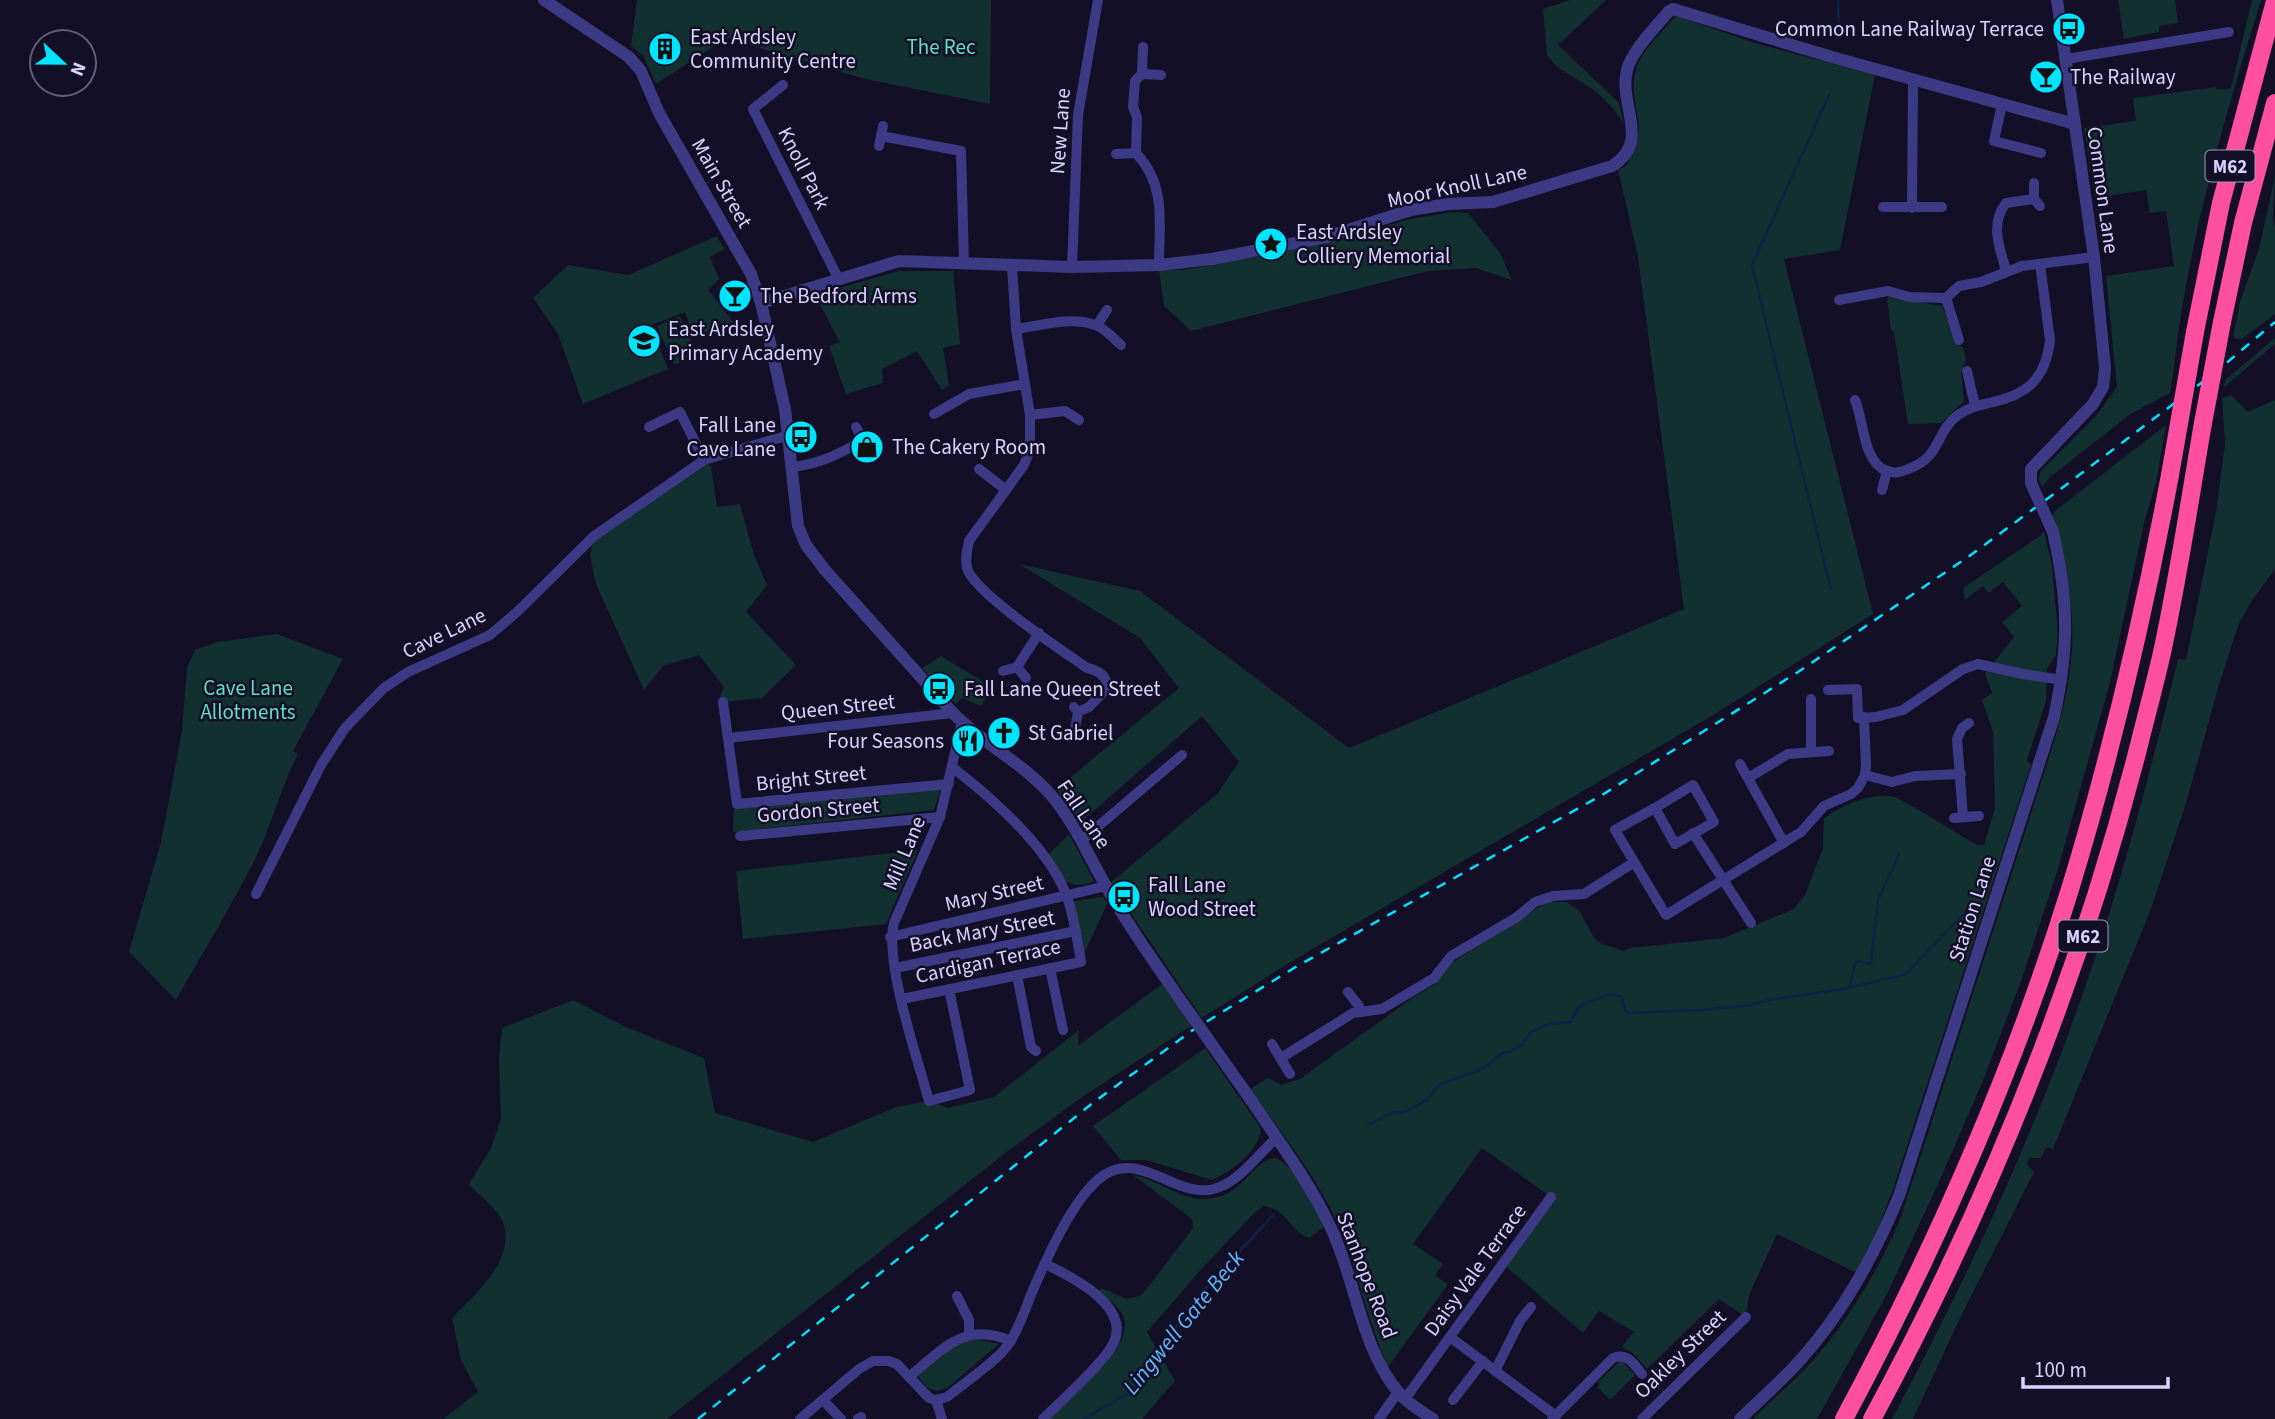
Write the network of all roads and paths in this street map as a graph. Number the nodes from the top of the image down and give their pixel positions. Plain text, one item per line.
1 (544, 0) edge
2 (1098, 0) edge
3 (2057, 0) edge
4 (2275, 1) edge
5 (2230, 32) dead end
6 (1143, 47) dead end
7 (2066, 59) junction
8 (1142, 74) junction
9 (1161, 75) dead end
10 (1913, 79) junction
11 (783, 85) dead end
12 (2275, 103) edge
13 (2002, 104) junction
14 (2075, 124) junction
15 (881, 136) dead end
16 (1136, 153) junction
17 (2041, 153) dead end
18 (1116, 154) dead end
19 (2034, 183) dead end
20 (1883, 207) dead end
21 (1942, 207) dead end
22 (1912, 208) junction
23 (2094, 257) junction
24 (964, 264) junction
25 (2040, 264) junction
26 (1159, 265) junction
27 (1013, 266) junction
28 (1072, 267) junction
29 (2006, 270) junction
30 (838, 278) junction
31 (1946, 298) junction
32 (1839, 300) dead end
33 (761, 303) junction
34 (1107, 310) dead end
35 (1097, 325) junction
36 (1016, 329) junction
37 (1959, 340) dead end
38 (1121, 345) dead end
39 (1967, 371) dead end
40 (1025, 384) junction
41 (2103, 387) joint
42 (1855, 400) dead end
43 (1975, 406) junction
44 (933, 414) dead end
45 (1030, 415) junction
46 (1079, 420) dead end
47 (649, 427) dead end
48 (856, 427) dead end
49 (789, 435) junction
50 (863, 440) junction
51 (870, 453) dead end
52 (704, 460) junction
53 (792, 467) junction
54 (979, 469) dead end
55 (1887, 471) junction
56 (1006, 490) junction
57 (1882, 490) dead end
58 (1040, 633) junction
59 (1017, 667) junction
60 (1003, 671) dead end
61 (1026, 678) dead end
62 (2062, 680) junction
63 (1828, 690) dead end
64 (1811, 699) dead end
65 (723, 702) dead end
66 (1861, 717) junction
67 (957, 718) junction
68 (1969, 722) dead end
69 (1075, 729) dead end
70 (728, 738) junction
71 (1829, 751) dead end
72 (1811, 752) junction
73 (1182, 755) dead end
74 (1740, 764) dead end
75 (952, 767) junction
76 (1961, 774) junction
77 (1865, 775) junction
78 (1748, 778) junction
79 (949, 783) junction
80 (1655, 808) junction
81 (1979, 816) dead end
82 (940, 817) junction
83 (1693, 833) junction
84 (740, 836) dead end
85 (1082, 840) junction
86 (1784, 843) junction
87 (1633, 863) junction
88 (1723, 880) junction
89 (1106, 886) junction
90 (256, 894) dead end
91 (1067, 895) junction
92 (1751, 923) dead end
93 (1076, 932) junction
94 (890, 937) junction
95 (895, 968) junction
96 (1050, 968) junction
97 (1017, 975) junction
98 (949, 989) junction
99 (1348, 992) dead end
100 (902, 999) junction
101 (1359, 1011) junction
102 (1063, 1030) dead end
103 (1272, 1044) dead end
104 (1037, 1051) dead end
105 (1281, 1058) junction
106 (1290, 1074) dead end
107 (1251, 1100) joint
108 (1276, 1138) junction
109 (1551, 1197) dead end
110 (1045, 1264) junction
111 (957, 1296) dead end
112 (1531, 1307) dead end
113 (1746, 1317) dead end
114 (970, 1334) junction
115 (1450, 1337) junction
116 (1011, 1341) junction
117 (1483, 1361) junction
118 (1495, 1370) junction
119 (906, 1373) junction
120 (1642, 1374) dead end
121 (1402, 1396) junction
122 (823, 1399) junction
123 (936, 1400) junction
124 (1453, 1400) dead end
125 (1554, 1417) edge
126 (800, 1419) edge
127 (841, 1419) edge
128 (942, 1419) edge
129 (1043, 1419) edge
130 (1379, 1419) edge
131 (1433, 1419) edge
132 (1642, 1419) edge
133 (1740, 1419) edge
134 (1842, 1419) edge
135 (1872, 1419) edge

1 - 33 street, Main Street
2 - 28 street, New Lane
3 - 7 street, Common Lane
4 - 134 highway, M62, bridge
5 - 7 street
6 - 8 street
7 - 14 street, Common Lane
8 - 9 street
8 - 16 street
10 - 13 street, Moor Knoll Lane
10 - 22 street
10 - 26 street, Moor Knoll Lane
11 - 30 street, Knoll Park
12 - 135 highway, M62, bridge
13 - 14 street, Moor Knoll Lane
13 - 17 street
14 - 23 street, Common Lane
15 - 24 street
16 - 18 street
16 - 26 street
19 - 29 street
20 - 22 street
21 - 22 street
23 - 25 street
23 - 41 street, Common Lane
24 - 27 street, Moor Knoll Lane
24 - 30 street, Moor Knoll Lane
25 - 29 street
25 - 43 street
26 - 28 street, Moor Knoll Lane
27 - 28 street, Moor Knoll Lane
27 - 36 street
29 - 31 street
30 - 33 street, Moor Knoll Lane
31 - 32 street
31 - 37 street
33 - 49 street, Main Street
34 - 35 street
35 - 36 street
35 - 38 street
36 - 40 street
39 - 43 street
40 - 44 street
40 - 45 street
41 - 62 street, Station Lane, bridge
42 - 55 street
43 - 55 street
45 - 46 street
45 - 56 street
47 - 52 street
48 - 50 street
49 - 52 street, Cave Lane
49 - 53 street, Fall Lane
50 - 51 street
50 - 53 street
52 - 90 street, Cave Lane
53 - 67 street, Fall Lane
54 - 56 street
55 - 57 street
56 - 58 street
58 - 59 street
58 - 69 street
59 - 60 street
59 - 61 street
62 - 66 street
62 - 133 street, Station Lane
63 - 66 street
64 - 72 street
65 - 70 street, Bright Street
66 - 77 street
67 - 70 street, Queen Street
67 - 75 street, Mill Lane
67 - 85 street, Fall Lane
68 - 76 street
70 - 79 street, Bright Street
71 - 72 street
72 - 78 street
73 - 85 street
74 - 78 street
75 - 79 street, Mill Lane
75 - 91 street
76 - 77 street
76 - 81 street
77 - 86 street
78 - 86 street
79 - 82 street, Mill Lane
80 - 83 street
80 - 83 street
80 - 87 street
82 - 84 street, Gordon Street
82 - 94 street, Mill Lane
83 - 88 street
85 - 89 street, Fall Lane
86 - 88 street
87 - 88 street
87 - 101 street
88 - 92 street
89 - 91 street, Mary Street
89 - 107 street, Fall Lane, bridge
91 - 93 street
91 - 94 street, Mary Street
93 - 95 street, Back Mary Street
93 - 96 street, Cardigan Terrace
94 - 95 street, Mill Lane
95 - 100 street, Mill Lane
96 - 97 street, Cardigan Terrace
96 - 102 street
97 - 98 street, Cardigan Terrace
97 - 104 street
98 - 100 street, Cardigan Terrace
98 - 100 street, Mill Lane
99 - 101 street
101 - 105 street
103 - 105 street
105 - 106 street
107 - 108 street, Stanhope Road
108 - 110 street
108 - 121 street, Stanhope Road
109 - 115 street, Daisy Vale Terrace
110 - 116 street
110 - 129 street
111 - 114 street
112 - 118 street
113 - 132 street, Oakley Street
114 - 116 street
114 - 119 street
115 - 117 street
115 - 121 street, Daisy Vale Terrace
116 - 123 street
117 - 118 street
117 - 124 street
118 - 125 street
119 - 122 street
119 - 123 street
120 - 125 street
121 - 130 street, Daisy Vale Terrace
121 - 131 street, Stanhope Road
122 - 126 street
122 - 127 street
123 - 128 street

